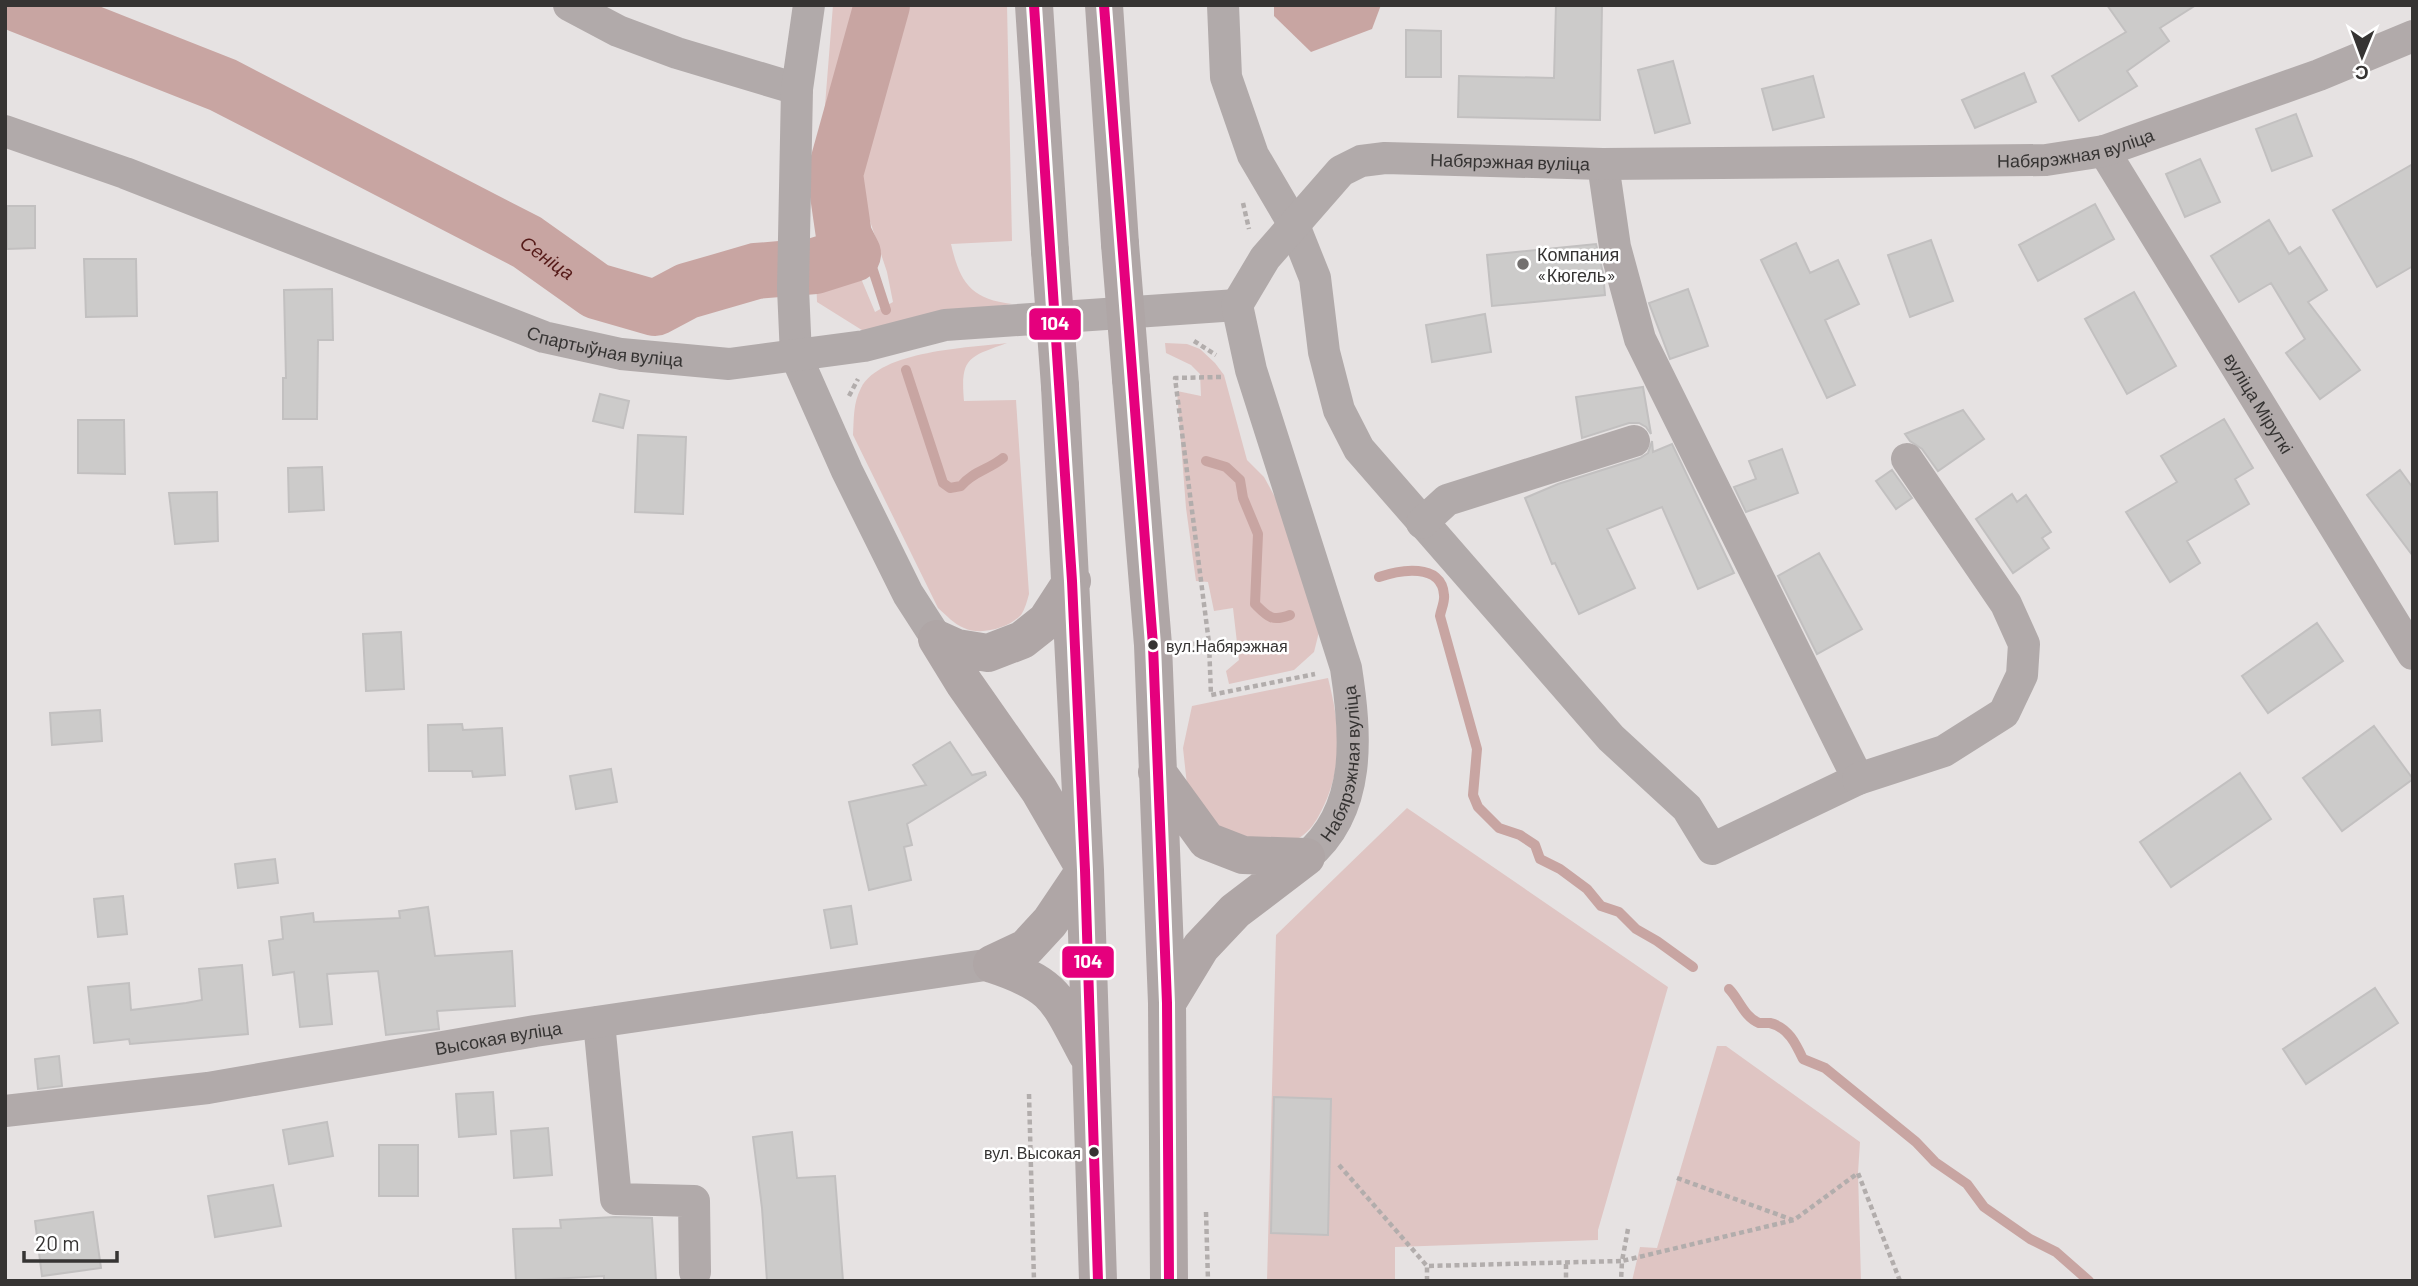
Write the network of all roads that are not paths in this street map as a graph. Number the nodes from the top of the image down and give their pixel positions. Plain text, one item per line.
1 (569, 5) edge
2 (809, 5) edge
3 (1034, 5) edge
4 (1104, 5) edge
5 (1223, 5) edge
6 (2413, 36) edge
7 (797, 89) junction
8 (5, 131) edge
9 (2104, 151) junction
10 (1603, 164) junction
11 (1293, 223) junction
12 (1237, 305) junction
13 (796, 356) junction
14 (1634, 441) dead end
15 (1908, 459) dead end
16 (1422, 523) junction
17 (1072, 582) junction
18 (937, 639) junction
19 (2413, 654) edge
20 (1157, 772) junction
21 (1858, 779) junction
22 (1306, 857) junction
23 (1085, 870) junction
24 (992, 964) junction
25 (1167, 1003) junction
26 (599, 1022) junction
27 (1091, 1063) junction
28 (5, 1111) edge
29 (695, 1272) dead end
30 (1098, 1281) edge
31 (1169, 1281) edge

1 - 7 street
2 - 7 street
3 - 17 highway, bridge
4 - 20 highway, bridge
5 - 11 street
6 - 9 street, Набярэжная вуліца
7 - 13 street
8 - 13 street, Спартыўная вуліца
9 - 10 street, Набярэжная вуліца
9 - 19 street, вуліца Міруткі
10 - 11 street, Набярэжная вуліца
10 - 21 street
11 - 12 street, Набярэжная вуліца
11 - 16 street
12 - 13 street, Спартыўная вуліца
12 - 22 street, Набярэжная вуліца
13 - 18 street
14 - 16 street
15 - 21 street
16 - 21 street
17 - 18 highway
17 - 23 highway
18 - 23 highway
20 - 22 highway
20 - 25 highway
22 - 25 highway
23 - 24 highway
23 - 27 highway
24 - 26 street, Высокая вуліца
24 - 27 highway
25 - 31 highway
26 - 28 street, Высокая вуліца
26 - 29 street
27 - 30 highway

